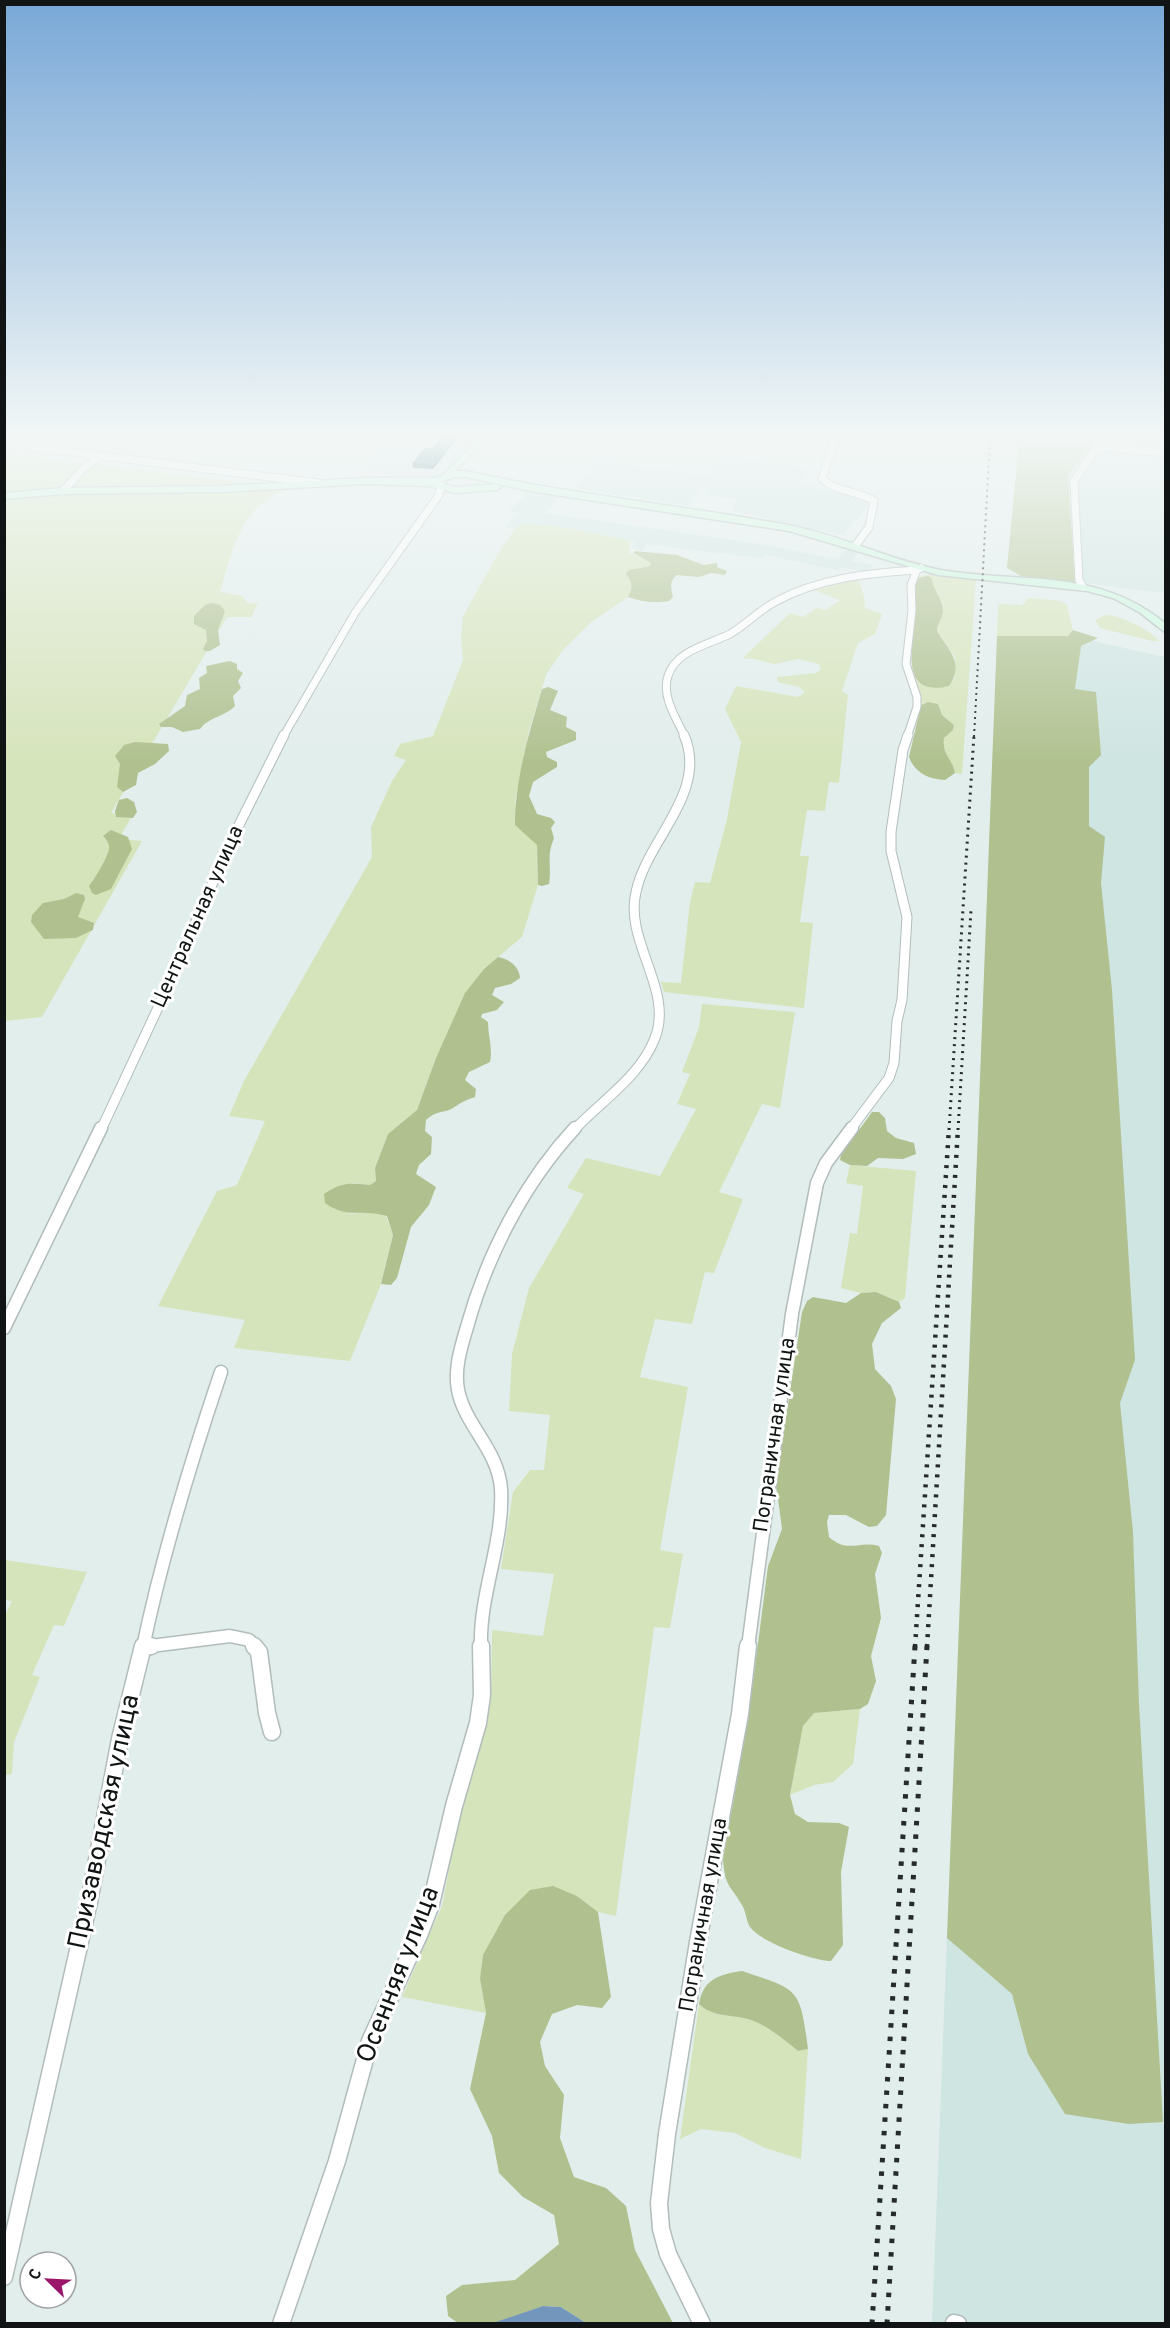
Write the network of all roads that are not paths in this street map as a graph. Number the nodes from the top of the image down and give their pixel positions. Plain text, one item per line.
1 (401, 547) edge
2 (869, 547) edge
3 (1077, 547) edge
4 (919, 569) junction
5 (1083, 587) junction
6 (1166, 630) edge
7 (4, 1328) edge
8 (221, 1372) dead end
9 (143, 1647) junction
10 (272, 1732) dead end
11 (4, 2277) edge
12 (280, 2324) edge
13 (702, 2324) edge

1 - 7 street, Центральная улица
2 - 4 main road
3 - 5 street
4 - 5 main road
4 - 12 street, Осенняя улица
4 - 13 street, Пограничная улица
5 - 6 main road
8 - 9 street, Призаводская улица
9 - 10 street
9 - 11 street, Призаводская улица

